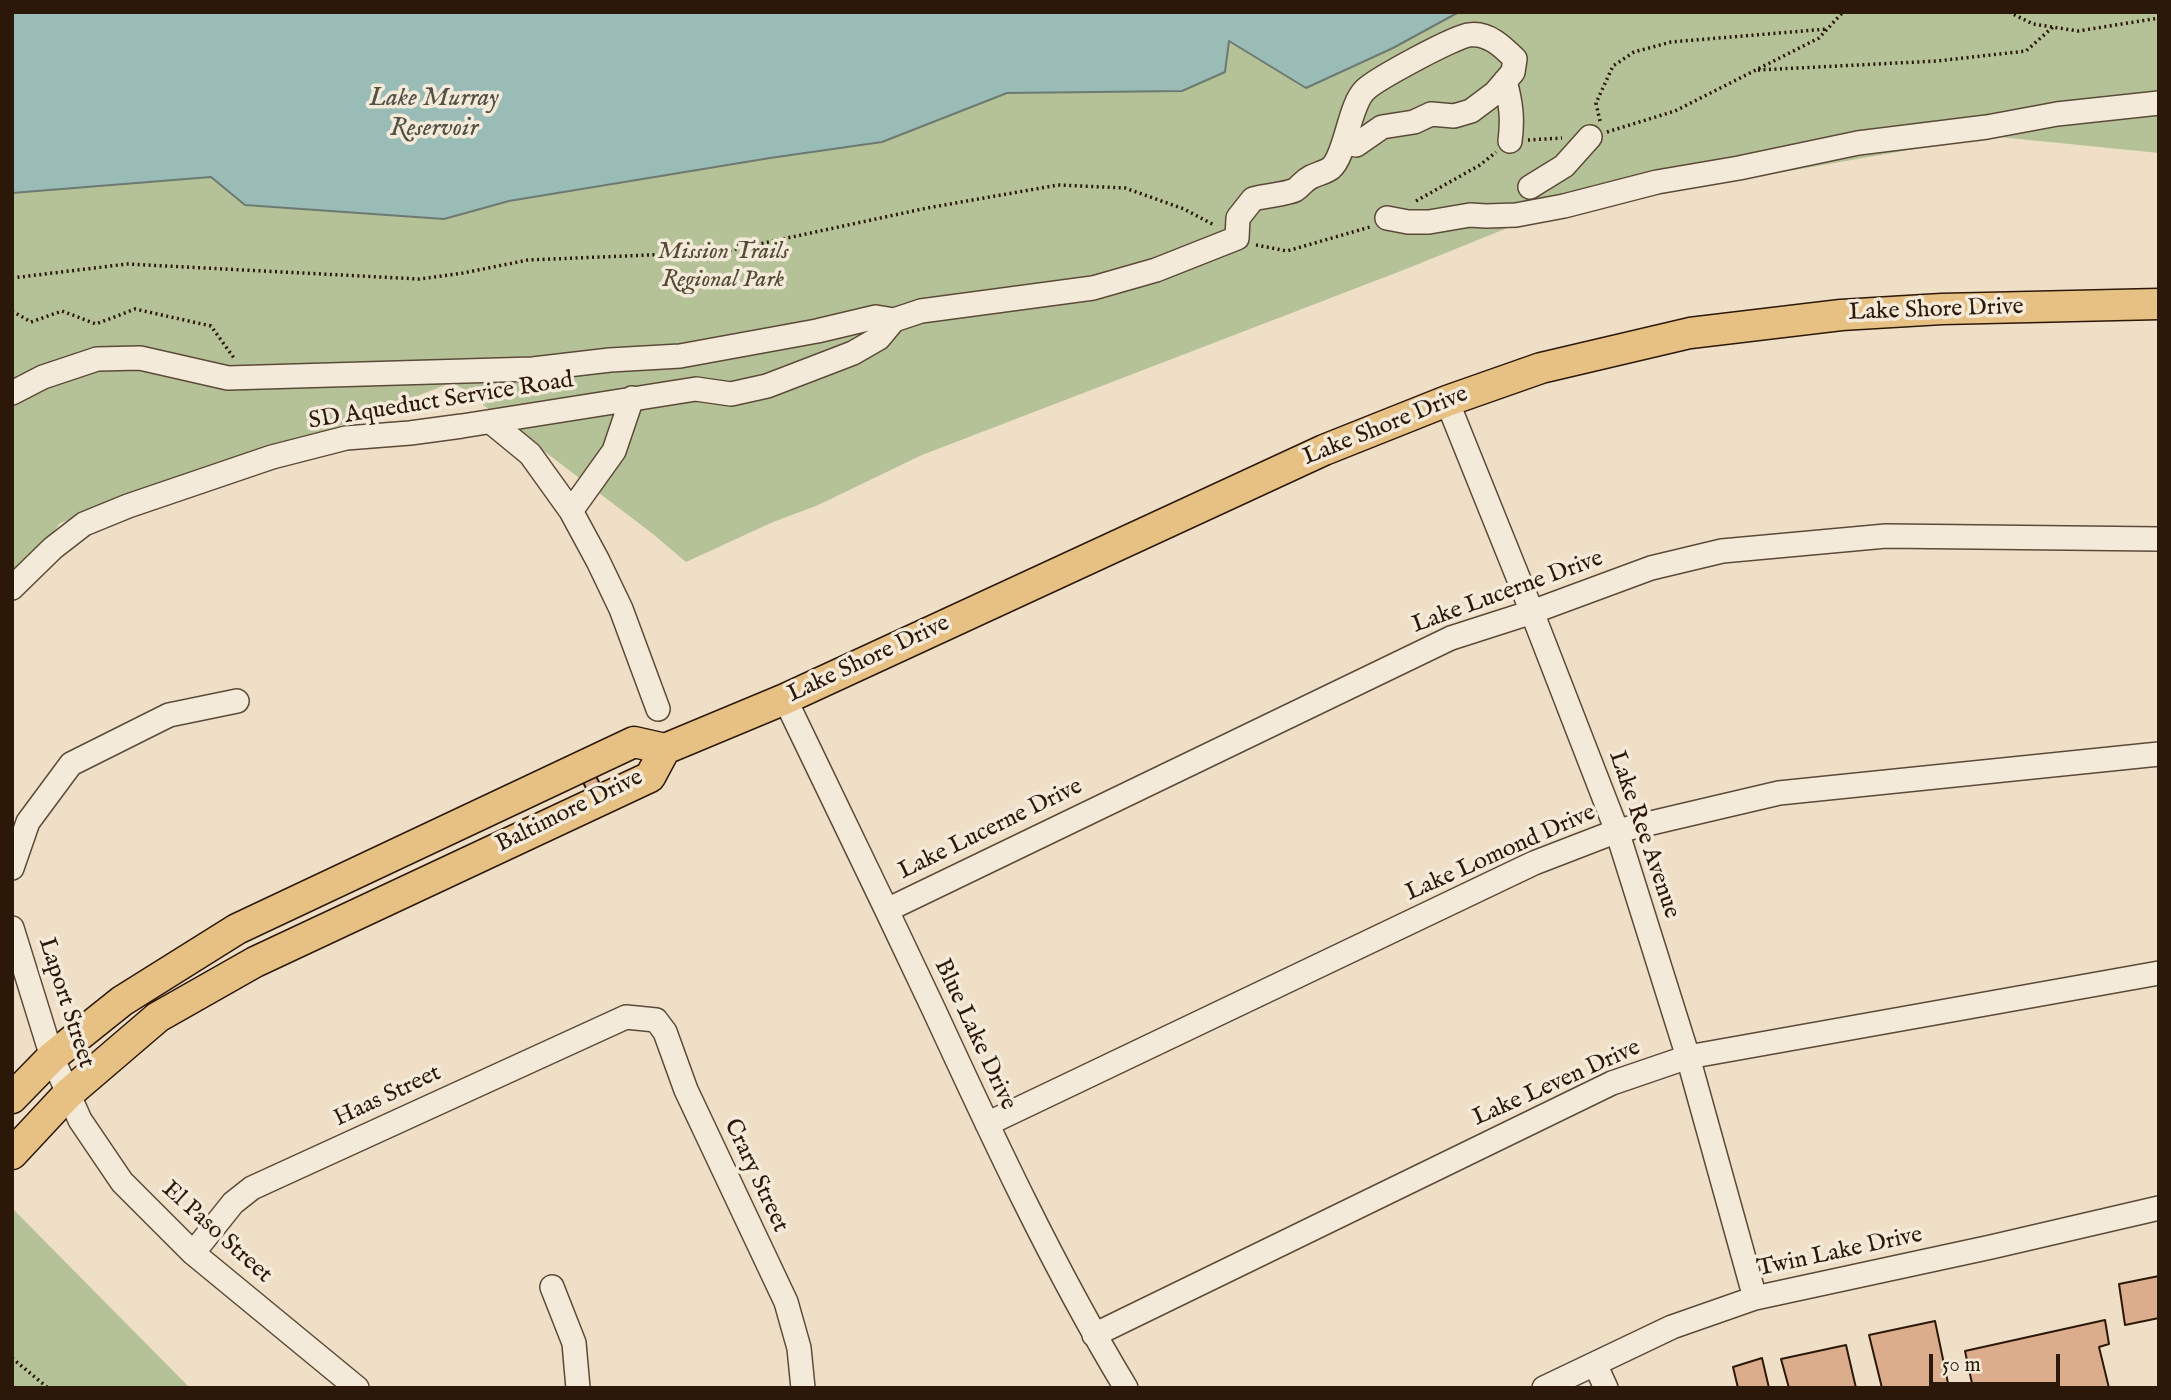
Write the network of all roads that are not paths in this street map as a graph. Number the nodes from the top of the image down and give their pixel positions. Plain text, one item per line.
1 (1505, 81) junction
2 (2159, 103) edge
3 (1596, 135) road end
4 (1510, 141) road end
5 (1344, 142) junction
6 (1530, 187) dead end
7 (1387, 218) road end
8 (2159, 304) edge
9 (894, 320) junction
10 (12, 393) edge
11 (632, 398) junction
12 (1447, 401) junction
13 (491, 422) junction
14 (571, 511) junction
15 (2159, 539) edge
16 (12, 588) edge
17 (1532, 612) junction
18 (785, 699) junction
19 (237, 701) dead end
20 (658, 709) dead end
21 (665, 749) junction
22 (2159, 754) edge
23 (1617, 831) junction
24 (12, 868) edge
25 (887, 910) junction
26 (12, 928) edge
27 (2159, 973) edge
28 (626, 1017) joint
29 (52, 1057) junction
30 (1688, 1057) junction
31 (68, 1094) junction
32 (12, 1098) edge
33 (987, 1124) junction
34 (12, 1154) edge
35 (2159, 1208) edge
36 (193, 1253) junction
37 (552, 1287) dead end
38 (1755, 1298) junction
39 (1094, 1335) junction
40 (1595, 1364) junction
41 (356, 1388) edge
42 (578, 1388) edge
43 (803, 1388) edge
44 (1126, 1388) edge
45 (1544, 1388) edge
46 (1606, 1388) edge

1 - 4 street
1 - 5 street
1 - 5 street
2 - 7 street
3 - 6 street
5 - 9 street, SD Aqueduct Service Road
8 - 12 main road, Lake Shore Drive
9 - 10 street, SD Aqueduct Service Road
9 - 11 street, SD Aqueduct Service Road
11 - 13 street, SD Aqueduct Service Road
11 - 14 street
12 - 17 street, Lake Ree Avenue
12 - 18 main road, Lake Shore Drive
13 - 14 street
13 - 16 street, SD Aqueduct Service Road
14 - 20 street
15 - 17 street, Lake Lucerne Drive
17 - 23 street, Lake Ree Avenue
17 - 25 street, Lake Lucerne Drive
18 - 21 main road, Lake Shore Drive
18 - 25 street, Blue Lake Drive
19 - 24 street
21 - 29 main road, Baltimore Drive
21 - 31 main road, Baltimore Drive
22 - 23 street, Lake Lomond Drive
23 - 30 street, Lake Ree Avenue
23 - 33 street, Lake Lomond Drive
25 - 33 street, Blue Lake Drive
26 - 29 street, Laport Street
27 - 30 street, Lake Leven Drive
28 - 36 street, Haas Street
28 - 43 street, Crary Street
29 - 31 street, Laport Street
29 - 32 main road, Baltimore Drive
30 - 38 street, Lake Ree Avenue
30 - 39 street, Lake Leven Drive
31 - 34 main road, Baltimore Drive
31 - 36 street, El Paso Street
33 - 39 street, Blue Lake Drive
35 - 38 street, Twin Lake Drive
36 - 41 street, El Paso Street
37 - 42 street
38 - 40 street, Twin Lake Drive
39 - 44 street, Blue Lake Drive
40 - 45 street, Twin Lake Drive
40 - 46 street

